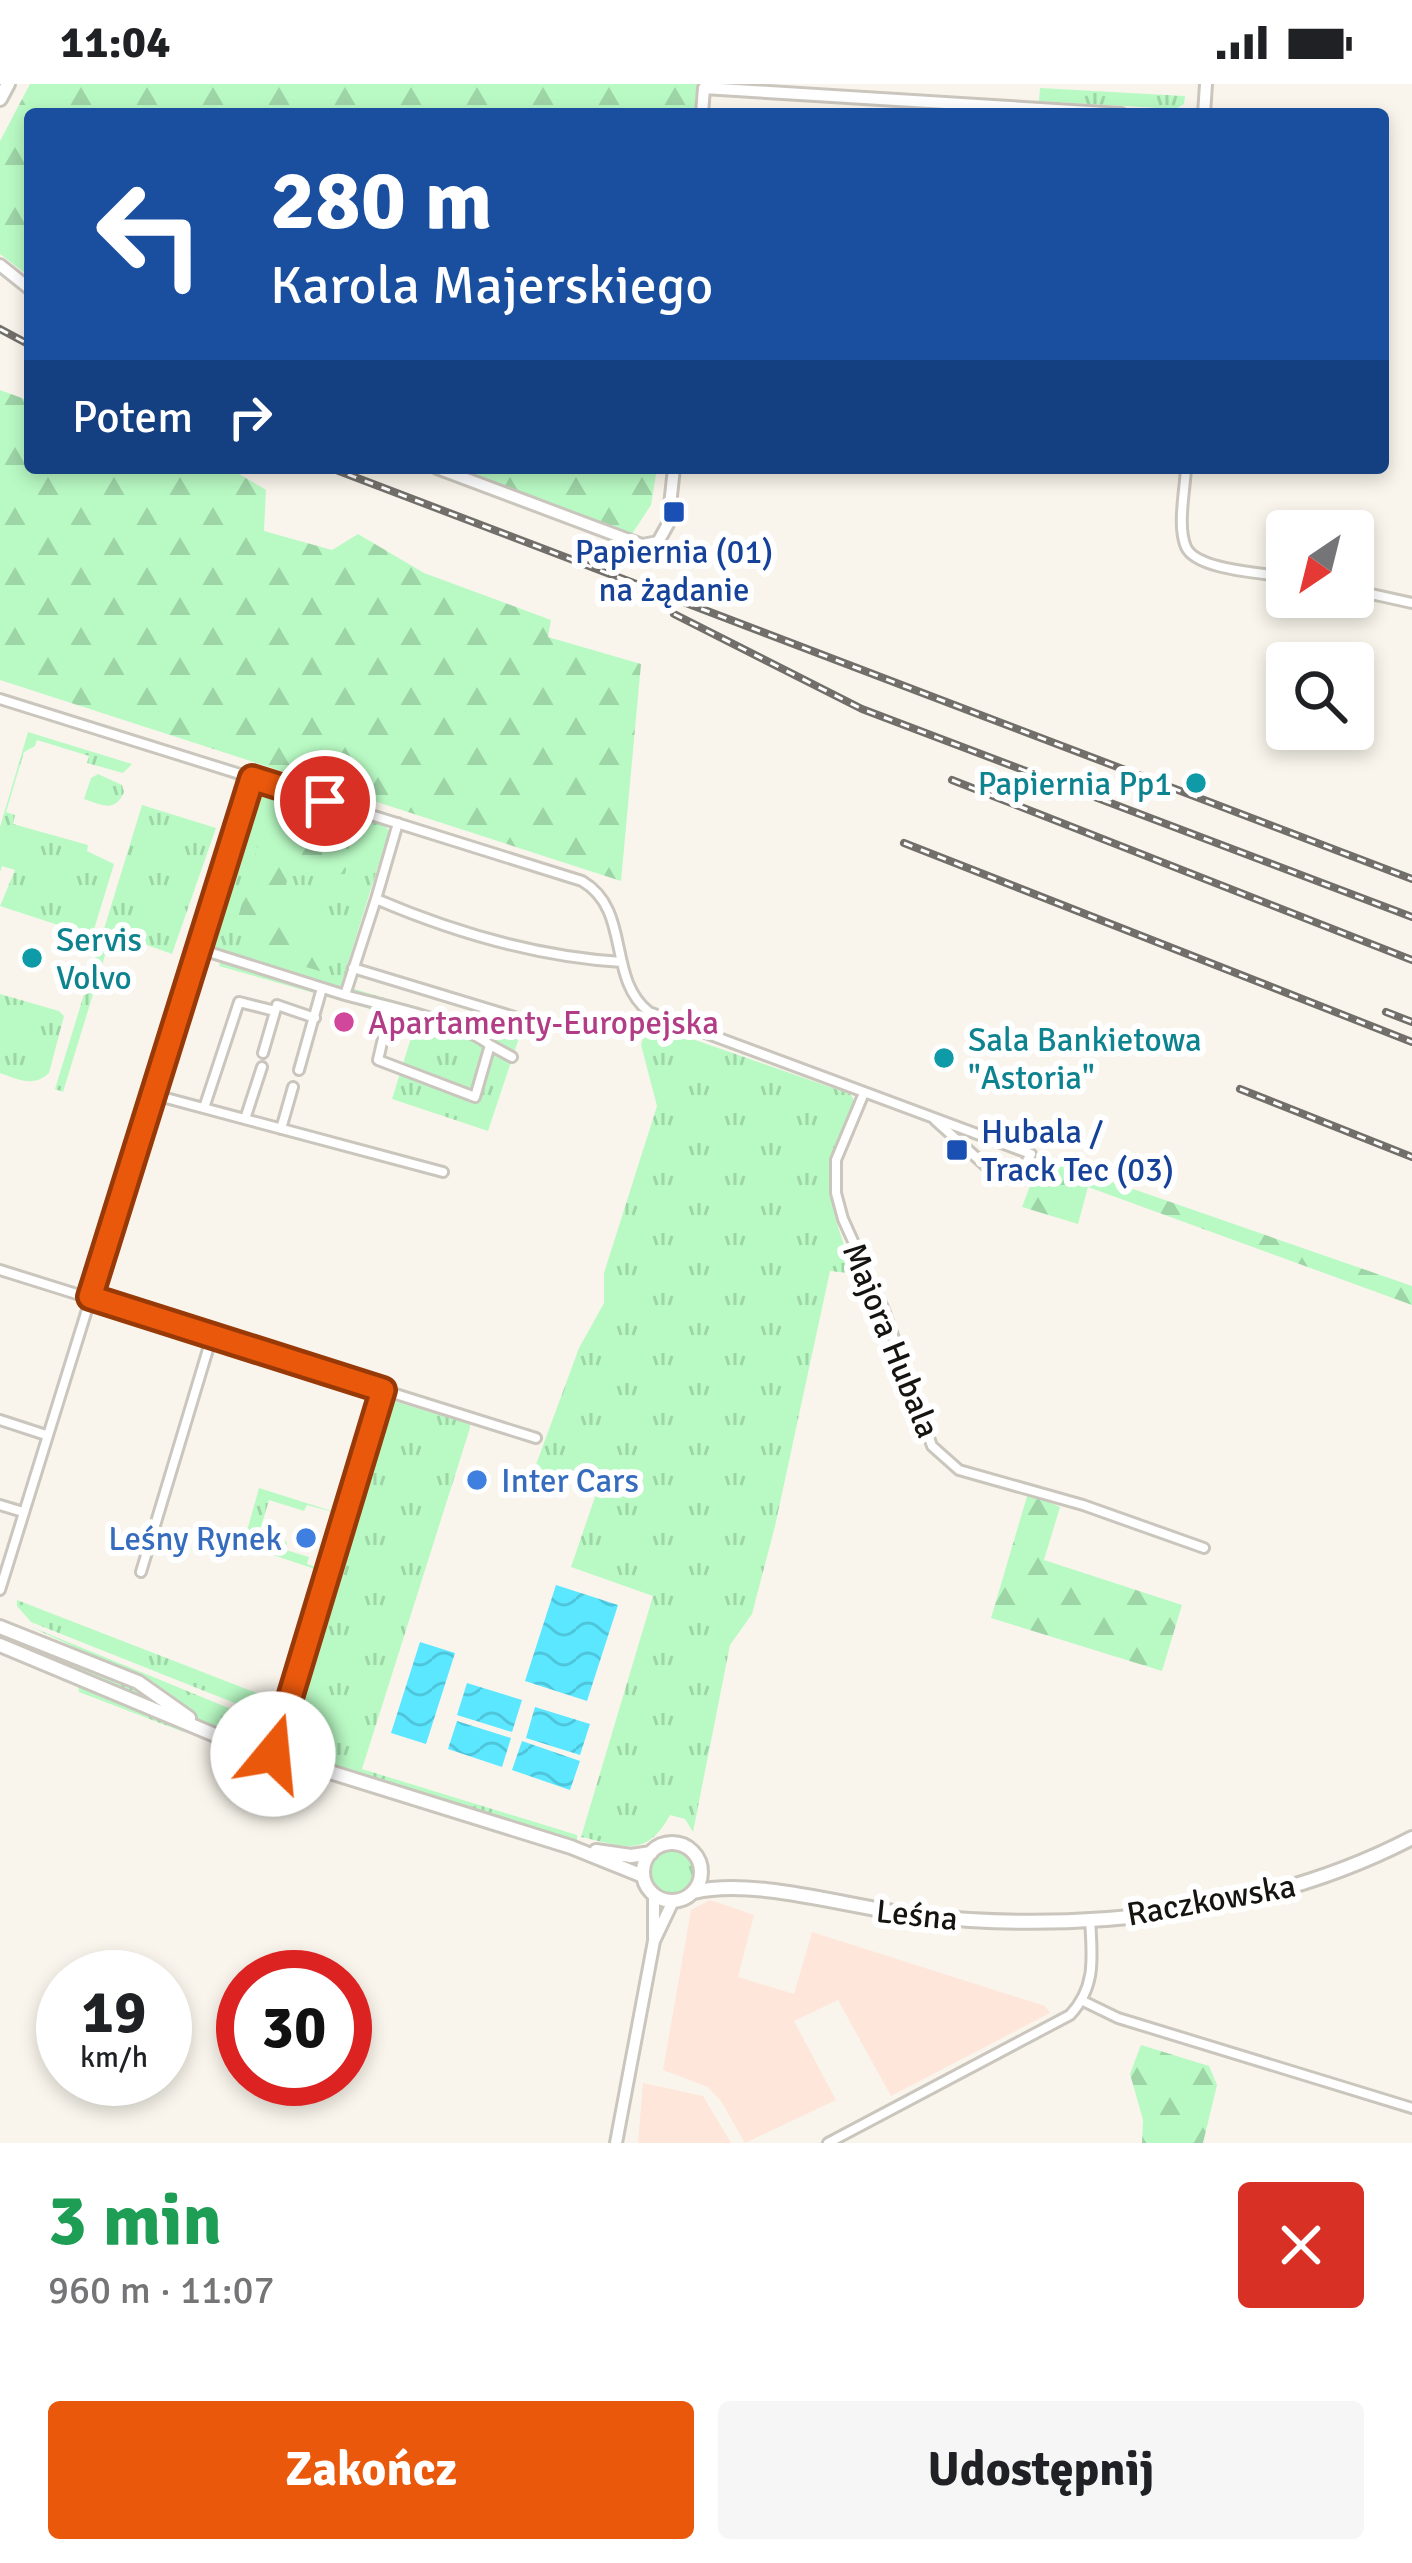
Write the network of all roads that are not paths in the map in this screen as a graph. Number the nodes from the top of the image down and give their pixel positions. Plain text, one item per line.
1 (8, 84) edge
2 (704, 86) edge
3 (0, 99) edge
4 (1032, 108) edge
5 (0, 265) edge
6 (24, 284) edge
7 (453, 474) edge
8 (673, 474) edge
9 (1186, 474) edge
10 (1266, 574) edge
11 (1374, 595) edge
12 (1412, 603) edge
13 (0, 699) edge
14 (252, 778) junction
15 (398, 824) junction
16 (376, 899) junction
17 (196, 948) junction
18 (622, 962) junction
19 (353, 968) junction
20 (322, 988) junction
21 (345, 995) junction
22 (390, 1008) junction
23 (275, 1011) junction
24 (315, 1018) junction
25 (521, 1019) dead end
26 (490, 1045) junction
27 (263, 1053) dead end
28 (512, 1057) dead end
29 (262, 1067) dead end
30 (299, 1070) dead end
31 (293, 1087) dead end
32 (864, 1093) junction
33 (151, 1094) junction
34 (204, 1108) junction
35 (245, 1119) junction
36 (934, 1120) junction
37 (281, 1129) junction
38 (443, 1172) dead end
39 (0, 1270) edge
40 (90, 1297) junction
41 (212, 1336) junction
42 (383, 1390) junction
43 (0, 1420) edge
44 (46, 1435) junction
45 (536, 1438) dead end
46 (0, 1504) edge
47 (23, 1512) junction
48 (1204, 1548) dead end
49 (141, 1572) dead end
50 (0, 1590) edge
51 (0, 1627) edge
52 (0, 1646) edge
53 (273, 1754) junction
54 (1412, 1838) edge
55 (571, 1847) junction
56 (650, 1852) junction
57 (701, 1868) junction
58 (644, 1876) junction
59 (746, 1888) junction
60 (694, 1892) junction
61 (654, 1895) junction
62 (673, 1901) junction
63 (1090, 1918) junction
64 (654, 1941) junction
65 (1083, 2001) junction
66 (1412, 2108) edge
67 (618, 2143) edge
68 (828, 2143) edge

1 - 3 main road
2 - 4 street
5 - 6 street
7 - 8 street
9 - 10 street
11 - 12 street
13 - 14 street
14 - 15 street
14 - 17 street
15 - 16 street
15 - 18 street
16 - 18 street
16 - 19 street
17 - 20 street
17 - 33 street
18 - 32 street
19 - 21 street
19 - 25 street
20 - 21 street
20 - 24 street
21 - 22 street
22 - 26 street
22 - 26 street
23 - 24 street
23 - 27 street
23 - 34 street
24 - 30 street
26 - 28 street
29 - 35 street
31 - 37 street
32 - 36 street
32 - 48 street, Majora Hubala
33 - 34 street
33 - 40 street
34 - 35 street
35 - 37 street
36 - 36 street
37 - 38 street
39 - 40 street
40 - 41 street
40 - 44 street
41 - 42 street
41 - 49 street
42 - 45 street
42 - 53 street
43 - 44 street
44 - 47 street
46 - 47 street
47 - 50 street
51 - 53 main road
52 - 53 main road
53 - 55 main road
54 - 63 main road, Raczkowska
55 - 56 main road
55 - 58 main road
56 - 57 main road
56 - 58 main road
57 - 59 main road, Leśna
57 - 60 main road
58 - 61 main road
59 - 60 main road, Leśna
59 - 63 main road, Leśna
60 - 62 main road
61 - 62 main road
61 - 64 street
62 - 64 street
63 - 65 street, Raczkowska
64 - 67 street
65 - 66 street
65 - 68 street

